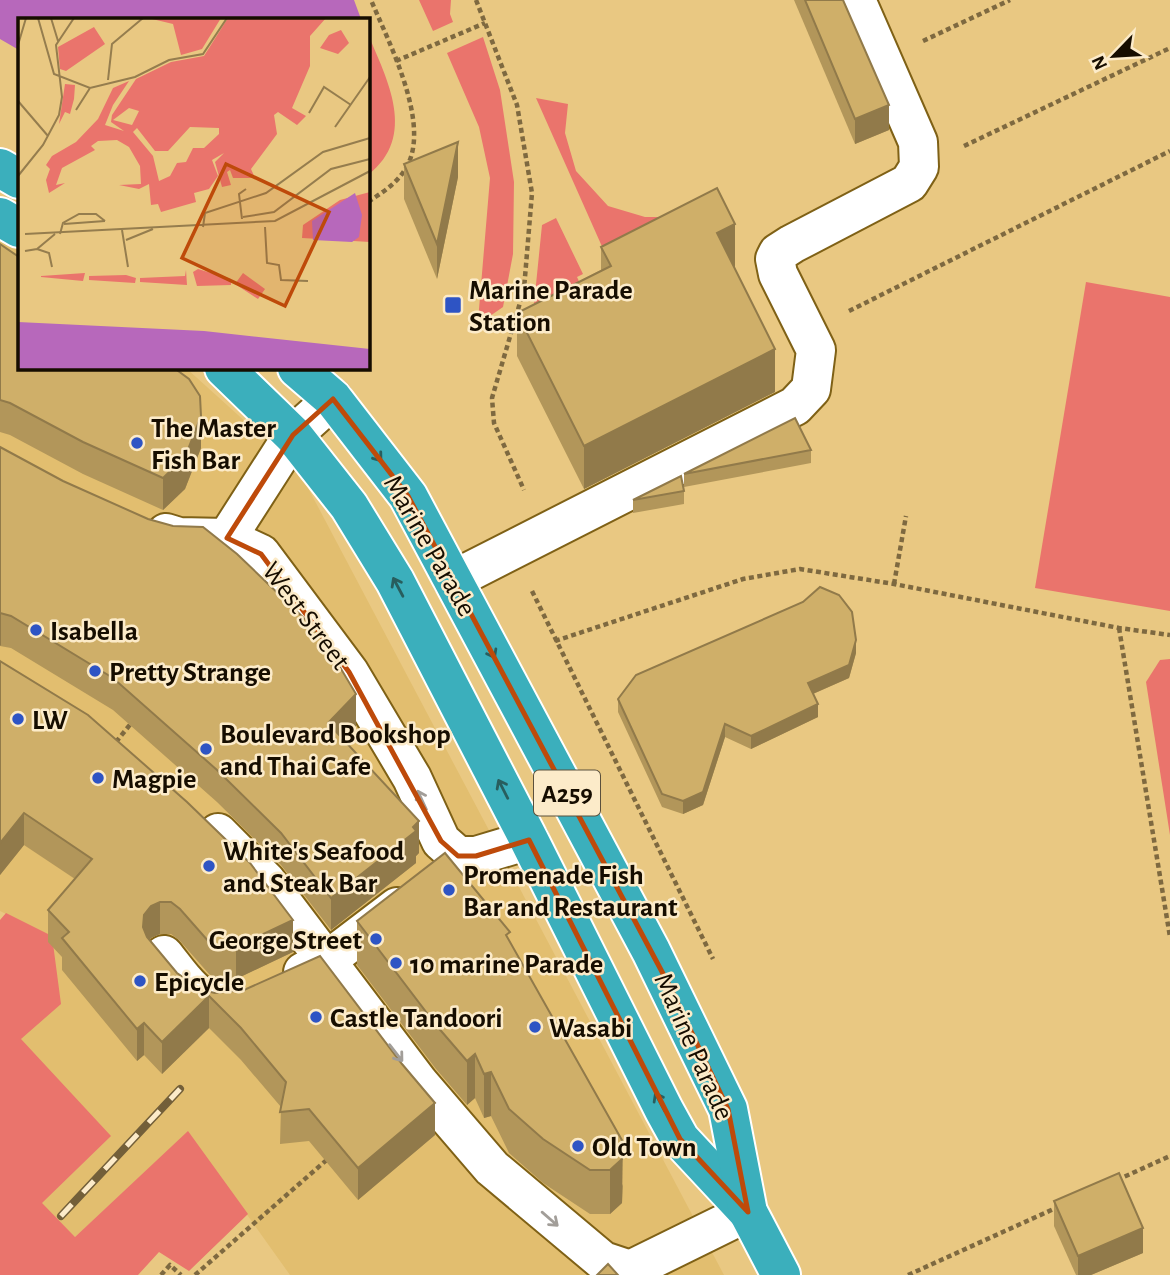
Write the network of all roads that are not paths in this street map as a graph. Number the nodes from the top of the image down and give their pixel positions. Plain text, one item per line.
1 (856, 0) edge
2 (0, 169) edge
3 (18, 178) edge
4 (0, 217) edge
5 (18, 227) edge
6 (225, 369) edge
7 (298, 369) edge
8 (333, 399) junction
9 (293, 435) junction
10 (131, 520) edge
11 (227, 538) junction
12 (453, 580) junction
13 (192, 809) edge
14 (529, 840) junction
15 (458, 856) junction
16 (164, 955) edge
17 (326, 961) junction
18 (748, 1212) junction
19 (781, 1275) edge

1 - 12 street
2 - 3 highway
4 - 5 highway
6 - 9 highway, A259
7 - 8 highway, A259
8 - 9 street
8 -> 12 highway, Marine Parade / A259
9 - 11 street
14 -> 9 highway, Marine Parade / A259
10 - 11 street, West Street
15 -> 11 street, West Street
12 -> 18 highway, Marine Parade / A259
13 - 17 street
14 - 15 street
18 -> 14 highway, Marine Parade / A259
15 - 17 street
16 - 17 street
17 -> 18 street
18 - 19 highway, A259

